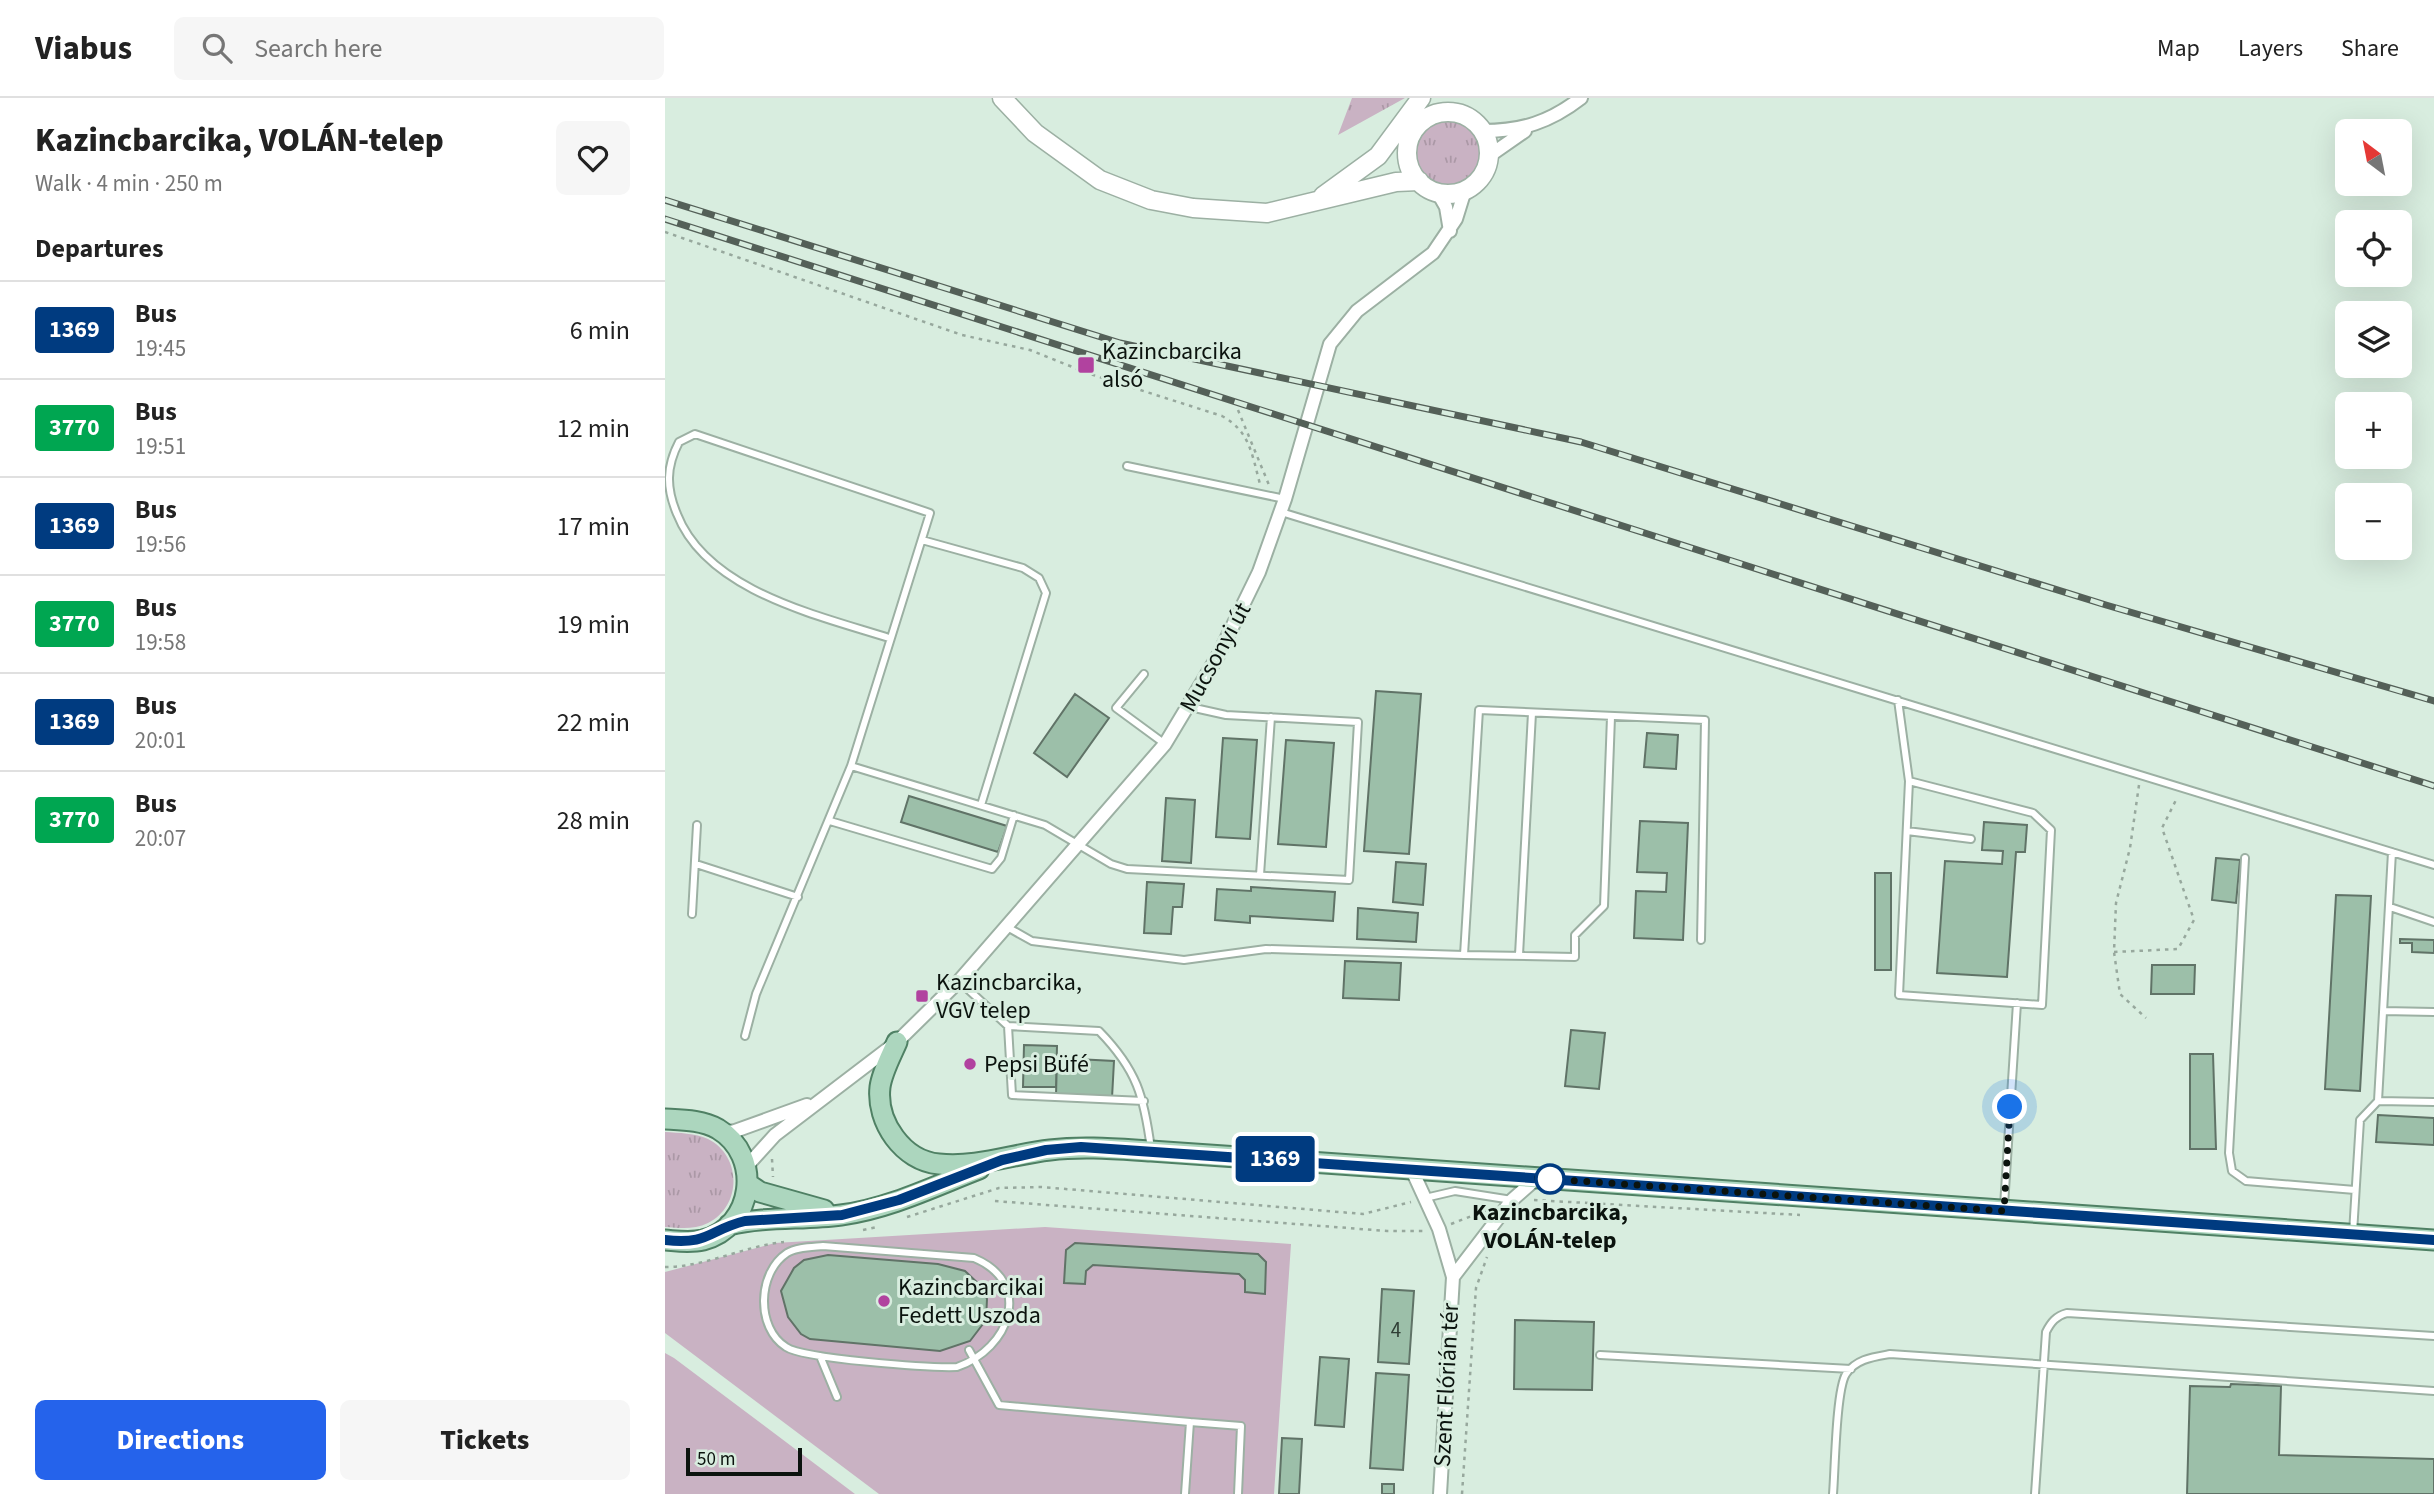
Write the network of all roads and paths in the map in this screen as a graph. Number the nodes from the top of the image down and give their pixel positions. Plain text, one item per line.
1 (1002, 98) edge
2 (1421, 98) edge
3 (1581, 98) edge
4 (1439, 106) edge
5 (1454, 106) edge
6 (1531, 127) junction
7 (1483, 131) junction
8 (1408, 154) junction
9 (1489, 156) junction
10 (1419, 181) junction
11 (1378, 186) junction
12 (1465, 190) junction
13 (1438, 193) junction
14 (1304, 205) junction
15 (1450, 231) junction
16 (665, 232) edge
17 (1238, 410) dead end
18 (1127, 466) dead end
19 (1262, 494) junction
20 (1280, 502) junction
21 (922, 540) junction
22 (889, 638) junction
23 (1143, 674) dead end
24 (1898, 700) junction
25 (1189, 707) junction
26 (1532, 713) junction
27 (1271, 717) junction
28 (1611, 717) junction
29 (1165, 744) junction
30 (851, 766) junction
31 (2140, 775) junction
32 (1909, 781) junction
33 (2182, 788) junction
34 (981, 805) junction
35 (1014, 816) junction
36 (829, 821) junction
37 (697, 825) dead end
38 (1906, 831) junction
39 (1971, 839) dead end
40 (1078, 845) junction
41 (2392, 852) junction
42 (2245, 858) dead end
43 (696, 864) junction
44 (2434, 865) edge
45 (1260, 875) junction
46 (798, 897) junction
47 (2390, 907) junction
48 (692, 914) dead end
49 (2434, 922) edge
50 (1007, 927) junction
51 (1702, 940) dead end
52 (2114, 952) junction
53 (1464, 955) junction
54 (1519, 956) junction
55 (959, 981) junction
56 (2017, 1003) junction
57 (2383, 1011) junction
58 (2434, 1012) edge
59 (2146, 1018) dead end
60 (1008, 1026) junction
61 (745, 1036) dead end
62 (897, 1042) junction
63 (820, 1099) junction
64 (1144, 1101) junction
65 (2378, 1101) junction
66 (2434, 1102) edge
67 (669, 1115) edge
68 (723, 1133) junction
69 (1151, 1151) junction
70 (1002, 1160) junction
71 (1411, 1168) junction
72 (747, 1175) junction
73 (1537, 1178) junction
74 (2355, 1190) junction
75 (1425, 1198) junction
76 (960, 1200) dead end
77 (1512, 1200) junction
78 (995, 1201) dead end
79 (2004, 1211) junction
80 (842, 1215) junction
81 (729, 1225) junction
82 (1439, 1229) junction
83 (2352, 1235) junction
84 (665, 1240) edge
85 (2434, 1240) edge
86 (1489, 1254) dead end
87 (1453, 1277) junction
88 (2434, 1336) edge
89 (969, 1350) dead end
90 (1600, 1355) dead end
91 (820, 1356) junction
92 (975, 1361) junction
93 (2044, 1365) junction
94 (1851, 1369) junction
95 (2434, 1391) edge
96 (837, 1397) dead end
97 (1190, 1422) junction
98 (1185, 1494) edge
99 (1238, 1494) edge
100 (1440, 1494) edge
101 (1462, 1494) edge
102 (1833, 1494) edge
103 (2035, 1494) edge

1 - 14 main road
2 - 14 main road
3 - 6 street
4 - 5 main road
4 - 8 main road
5 - 7 main road
6 - 7 street
6 - 9 street
7 - 9 main road
8 - 10 main road
8 - 11 main road
9 - 12 main road
10 - 11 main road
10 - 13 main road
11 - 14 main road
12 - 13 main road
12 - 15 street, Mucsonyi út
13 - 15 street
15 - 20 street, Mucsonyi út
16 - 19 path
17 - 20 path
18 - 19 lane
19 - 20 lane
20 - 24 lane
20 - 25 street, Mucsonyi út
21 - 22 lane
21 - 22 lane
21 - 34 lane
22 - 30 lane
23 - 29 lane
24 - 31 lane
24 - 32 lane
25 - 27 lane
25 - 29 street, Mucsonyi út
26 - 28 lane
26 - 53 lane
26 - 54 lane
27 - 45 lane
27 - 45 lane
28 - 51 lane
28 - 54 lane
29 - 40 street, Mucsonyi út
30 - 34 lane
30 - 36 lane
31 - 33 lane
31 - 52 path
32 - 38 lane
32 - 56 lane
33 - 41 lane
33 - 52 path
34 - 35 lane
35 - 36 lane
35 - 40 lane
36 - 46 lane
37 - 43 lane
38 - 39 lane
38 - 56 lane
40 - 45 lane
40 - 50 street, Mucsonyi út
41 - 44 lane
41 - 47 lane
42 - 74 lane
43 - 46 lane
43 - 48 lane
46 - 61 lane
47 - 49 lane
47 - 57 lane
50 - 53 lane
50 - 55 street, Mucsonyi út
52 - 59 path
53 - 54 lane
55 - 60 lane
55 - 62 street, Mucsonyi út
56 - 79 lane
57 - 58 lane
57 - 65 lane
60 - 64 lane
60 - 64 lane
62 - 63 street, Mucsonyi út
62 - 70 main road
63 - 68 street
63 - 72 street
64 - 69 lane
65 - 66 lane
65 - 74 lane
67 - 68 main road
68 - 72 main road
69 - 70 main road
69 - 71 main road
70 - 80 main road
71 - 73 main road
71 - 75 street, Szent Flórián tér
72 - 80 main road
72 - 81 main road
73 - 77 street, Szent Flórián tér
73 - 79 main road
74 - 83 lane
75 - 76 path
75 - 77 lane
75 - 82 street, Szent Flórián tér
77 - 82 path
77 - 87 street, Szent Flórián tér
78 - 82 path
79 - 83 main road
80 - 81 main road
81 - 84 main road
82 - 87 street, Szent Flórián tér
83 - 85 main road
86 - 101 path
87 - 100 street, Szent Flórián tér
88 - 93 lane
89 - 92 lane
90 - 94 lane
91 - 92 lane
91 - 92 lane
91 - 96 lane
92 - 97 lane
93 - 94 lane
93 - 95 lane
93 - 103 lane
94 - 102 lane
97 - 98 lane
97 - 99 lane

